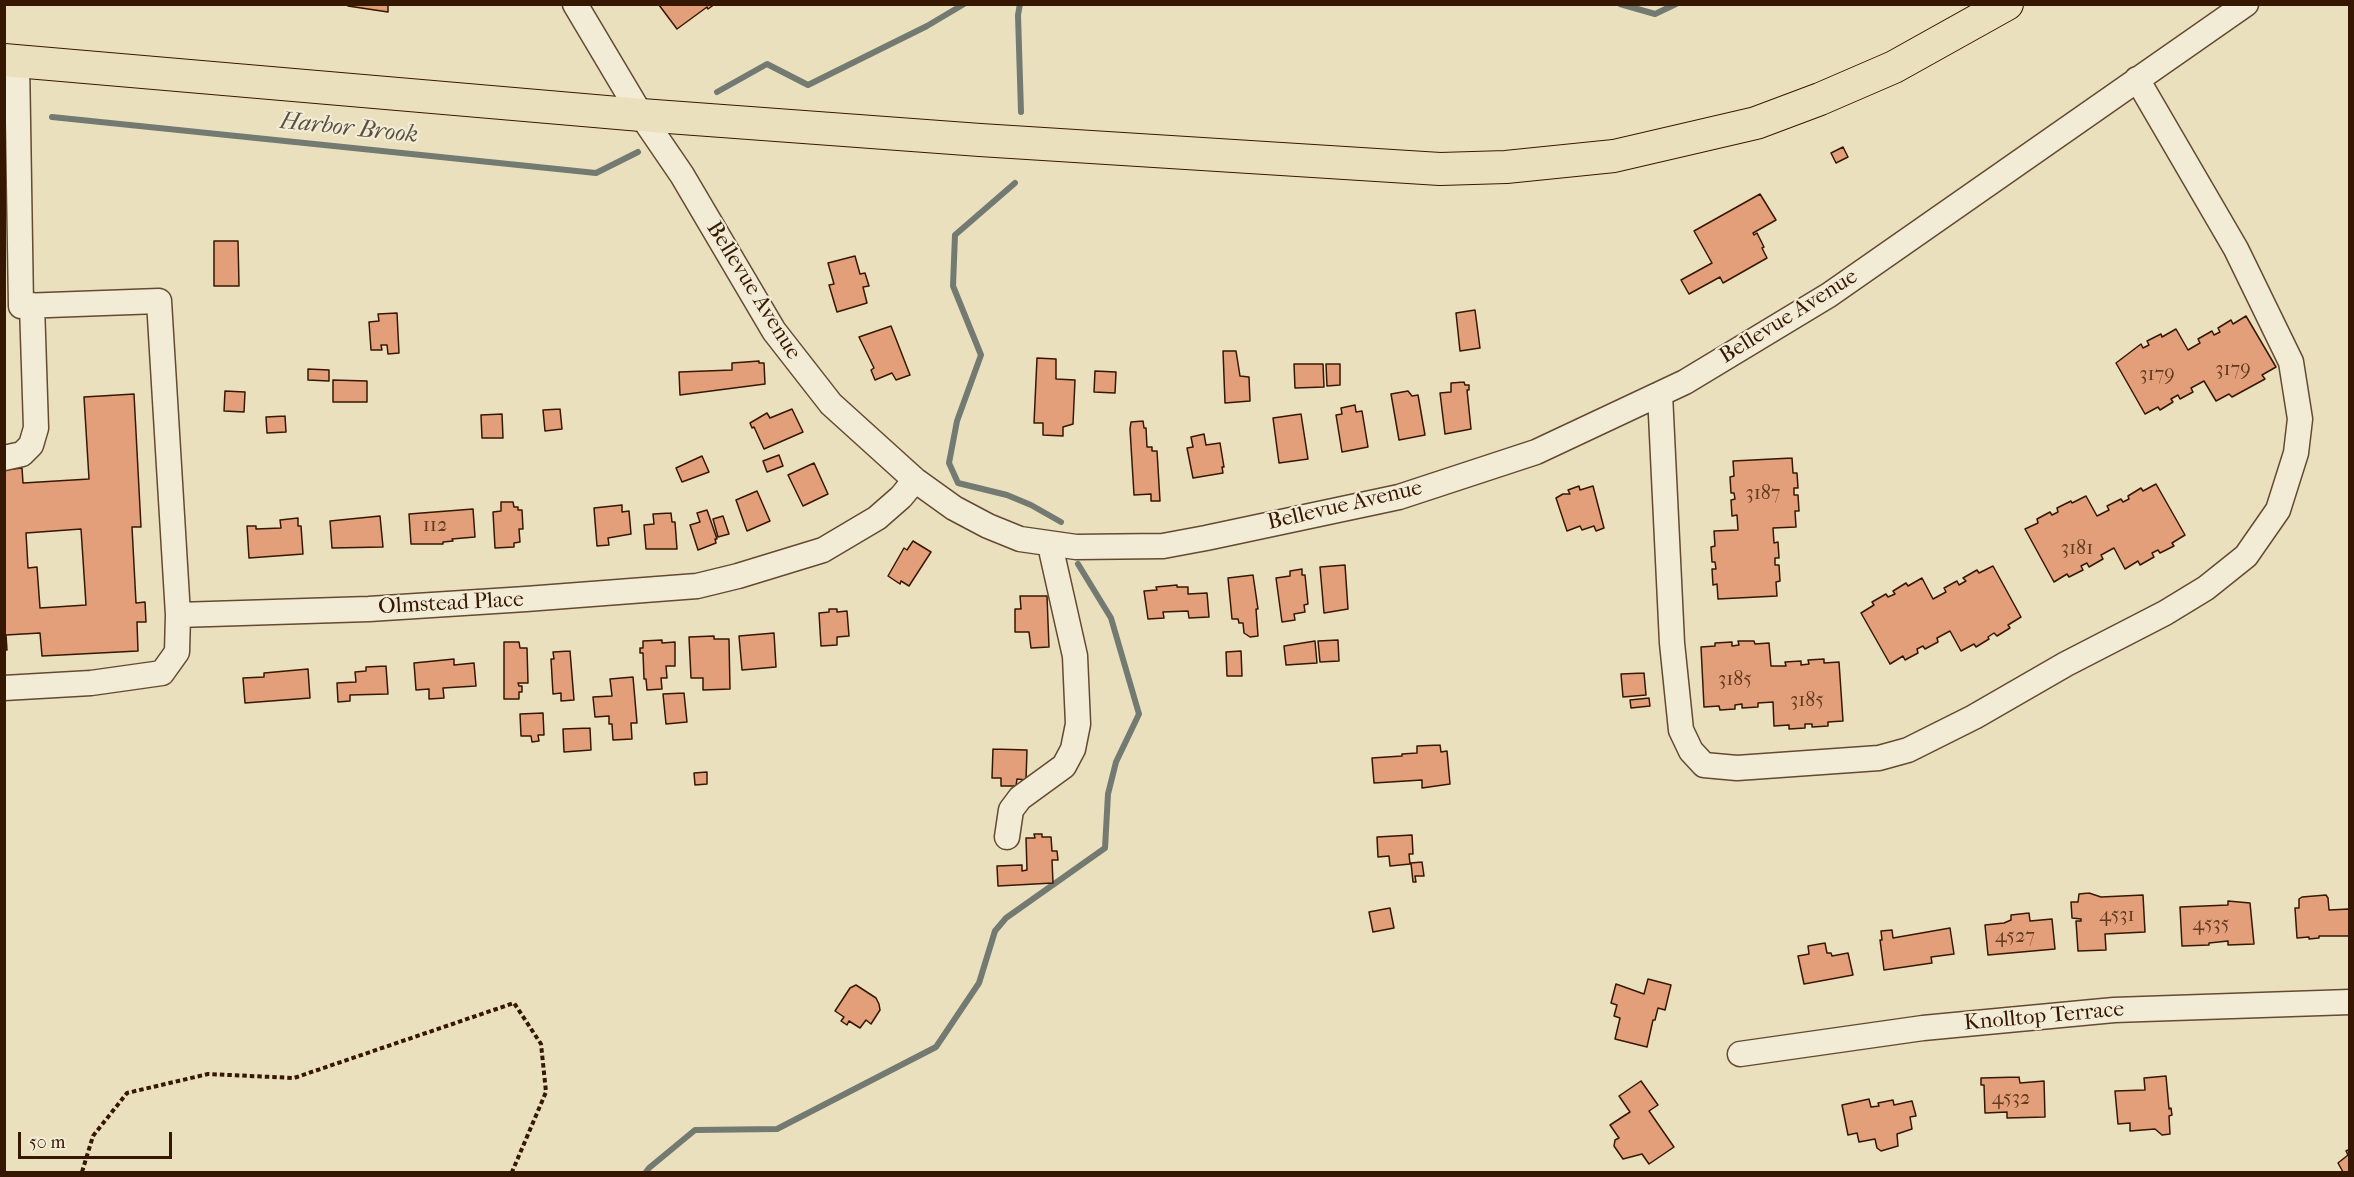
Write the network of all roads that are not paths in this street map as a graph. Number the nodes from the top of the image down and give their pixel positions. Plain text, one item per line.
1 (574, 4) edge
2 (2007, 4) edge
3 (2246, 4) edge
4 (11, 61) edge
5 (2137, 79) junction
6 (642, 115) junction
7 (19, 306) edge
8 (1660, 394) junction
9 (4, 458) edge
10 (915, 480) junction
11 (1050, 545) junction
12 (178, 615) junction
13 (4, 688) edge
14 (1007, 837) dead end
15 (2349, 1002) edge
16 (1740, 1054) dead end

1 - 6 street, Bellevue Avenue
2 - 6 main road
3 - 5 street, Bellevue Avenue
4 - 6 main road
4 - 7 street
5 - 8 street, Bellevue Avenue
5 - 8 street
6 - 10 street, Bellevue Avenue
7 - 9 street
7 - 12 street
8 - 11 street, Bellevue Avenue
10 - 11 street, Bellevue Avenue
10 - 12 street, Olmstead Place
11 - 14 street
12 - 13 street
15 - 16 street, Knolltop Terrace

